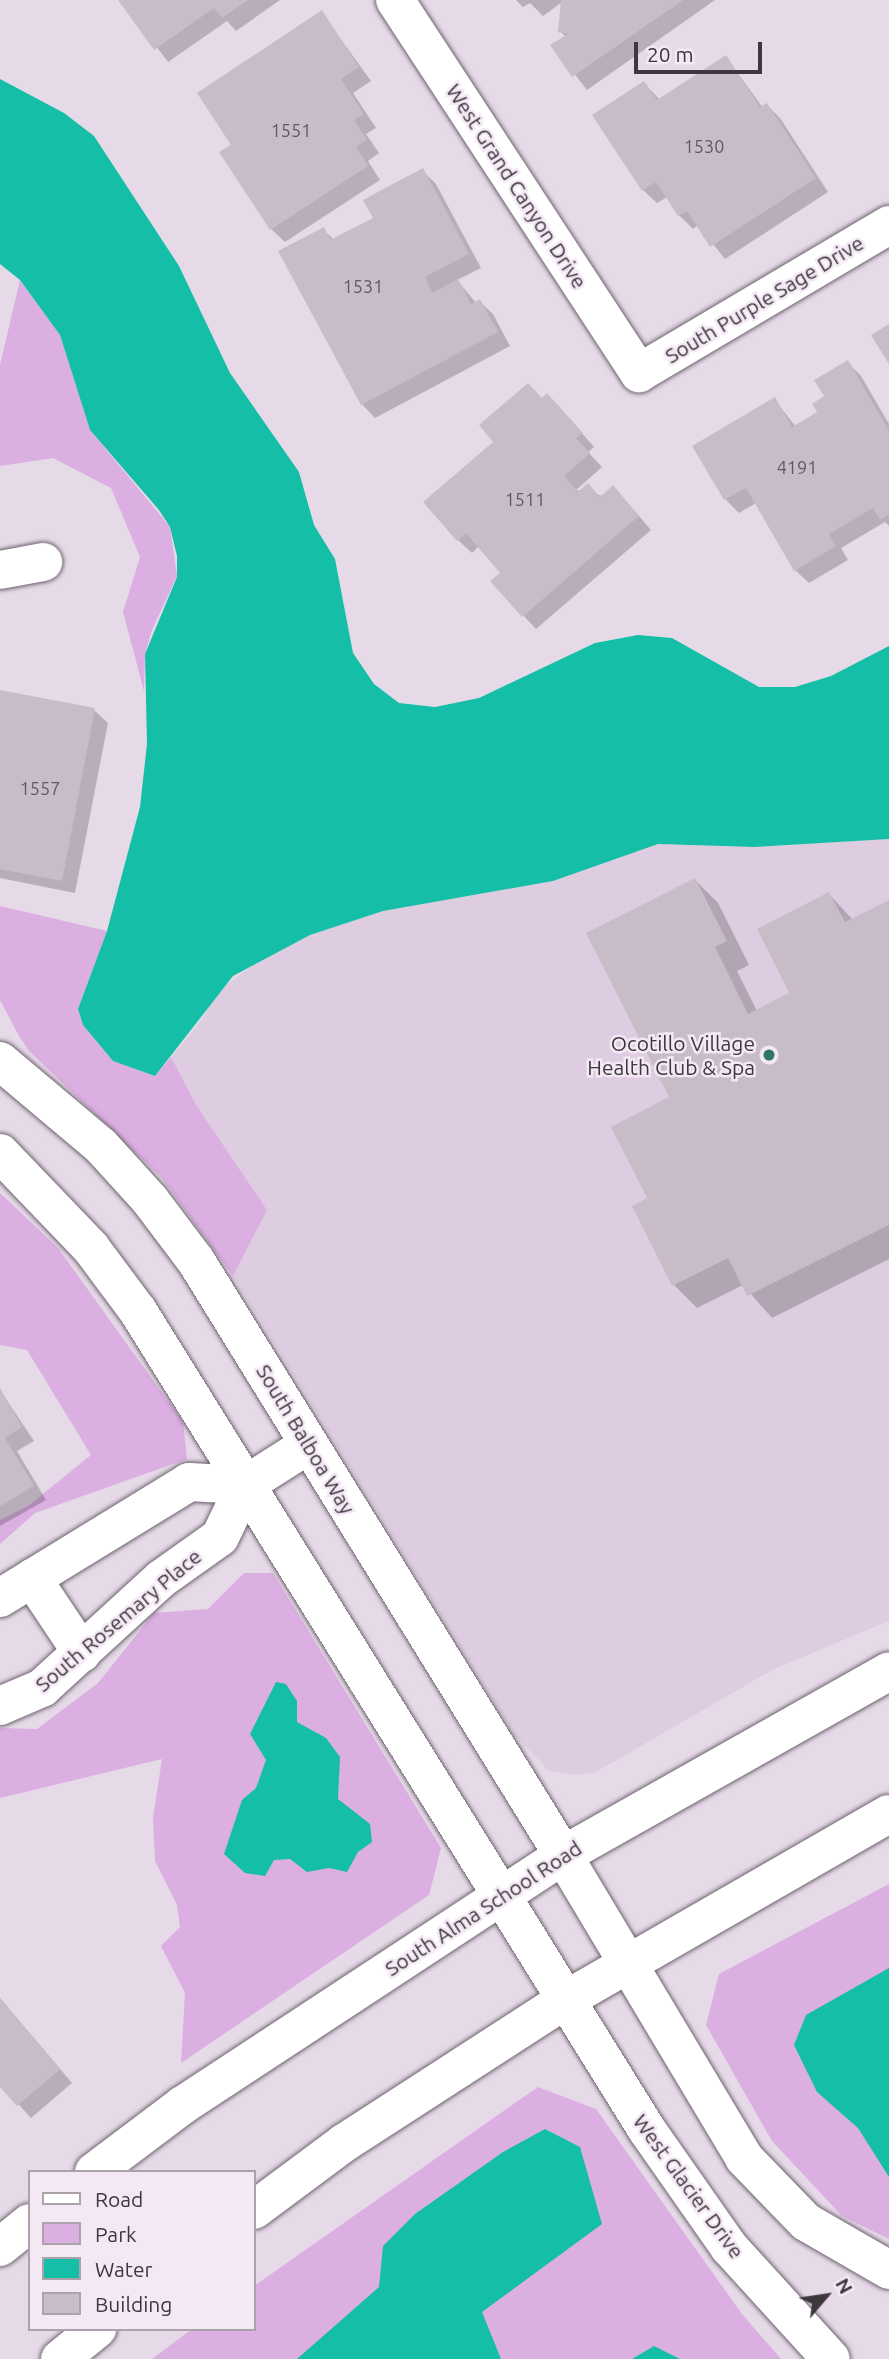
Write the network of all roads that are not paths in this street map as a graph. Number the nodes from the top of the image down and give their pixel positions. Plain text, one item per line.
1 (395, 0) edge
2 (889, 225) edge
3 (639, 373) joint
4 (43, 562) dead end
5 (0, 570) edge
6 (0, 1061) edge
7 (0, 1153) edge
8 (308, 1445) junction
9 (245, 1485) junction
10 (32, 1578) junction
11 (0, 1598) edge
12 (82, 1653) junction
13 (889, 1671) edge
14 (0, 1706) edge
15 (889, 1814) edge
16 (564, 1855) junction
17 (500, 1895) junction
18 (628, 1964) junction
19 (567, 1999) junction
20 (97, 2170) edge
21 (256, 2209) edge
22 (28, 2225) edge
23 (0, 2246) edge
24 (889, 2270) edge
25 (95, 2331) edge
26 (60, 2359) edge
27 (831, 2359) edge

1 - 3 street, West Grand Canyon Drive
2 - 3 street, South Purple Sage Drive
4 - 5 street
6 - 8 street, South Balboa Way
7 - 9 street
8 - 9 street
8 - 16 street, South Balboa Way
9 - 10 street
9 - 12 street, South Rosemary Place
9 - 17 street
10 - 11 street
10 - 12 street
12 - 14 street, South Rosemary Place
13 - 16 street, South Alma School Road
15 - 18 street
16 - 17 street, South Alma School Road
16 - 18 street, South Balboa Way
17 - 19 street, West Glacier Drive
17 - 20 street, South Alma School Road
18 - 19 street
18 - 24 street
19 - 21 street
19 - 27 street, West Glacier Drive
22 - 23 street
25 - 26 street

